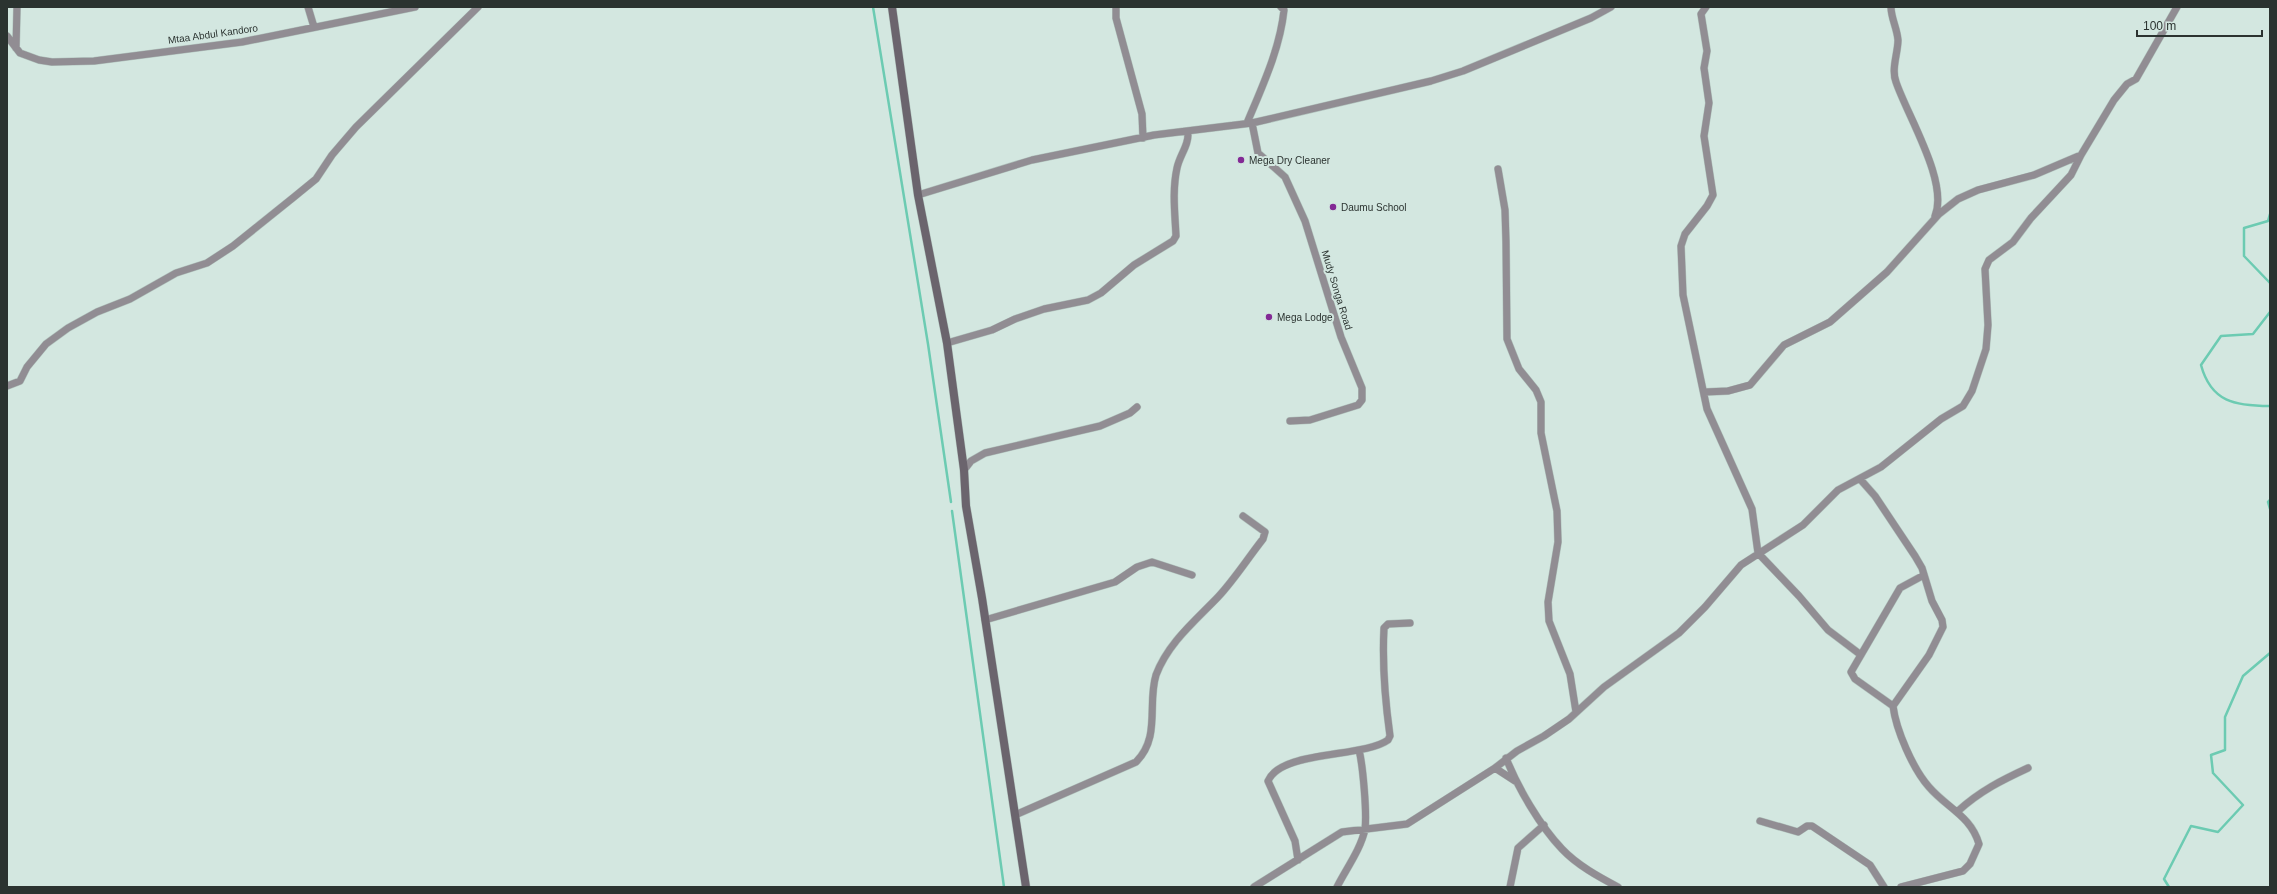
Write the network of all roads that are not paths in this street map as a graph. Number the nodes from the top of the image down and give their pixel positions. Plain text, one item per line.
1 (17, 7) edge
2 (308, 7) edge
3 (415, 7) edge
4 (478, 7) edge
5 (892, 7) edge
6 (1116, 7) edge
7 (1281, 7) edge
8 (1611, 7) edge
9 (1706, 7) edge
10 (1891, 7) edge
11 (2177, 7) edge
12 (407, 8) edge
13 (314, 26) junction
14 (7, 36) edge
15 (16, 48) junction
16 (1249, 123) junction
17 (1188, 131) junction
18 (1143, 138) junction
19 (2081, 155) junction
20 (1498, 169) dead end
21 (918, 195) junction
22 (1934, 220) junction
23 (947, 343) junction
24 (7, 386) edge
25 (1704, 392) junction
26 (1137, 407) dead end
27 (1290, 421) dead end
28 (964, 470) junction
29 (1860, 479) junction
30 (1243, 516) dead end
31 (1758, 553) junction
32 (1192, 575) dead end
33 (1924, 575) junction
34 (985, 620) junction
35 (1410, 623) dead end
36 (1861, 654) junction
37 (1893, 706) junction
38 (1576, 712) junction
39 (1359, 750) junction
40 (1506, 758) junction
41 (1495, 768) junction
42 (2028, 768) dead end
43 (1515, 781) junction
44 (1958, 811) junction
45 (1015, 816) junction
46 (1760, 821) dead end
47 (1544, 825) junction
48 (1365, 828) junction
49 (1298, 860) junction
50 (1920, 885) edge
51 (1026, 887) edge
52 (1254, 887) edge
53 (1337, 887) edge
54 (1510, 887) edge
55 (1618, 887) edge
56 (1884, 887) edge
57 (1901, 887) edge

1 - 15 street
2 - 13 street
3 - 12 street, Mtaa Abdul Kandoro
4 - 24 street
5 - 21 main road
6 - 18 street
7 - 16 street
8 - 16 street
9 - 25 street
10 - 22 street
11 - 19 street
12 - 13 street, Mtaa Abdul Kandoro
13 - 15 street, Mtaa Abdul Kandoro
14 - 15 street
16 - 17 street
16 - 27 street, Mudy Songa Road
17 - 18 street
17 - 23 street
18 - 21 street
19 - 22 street
19 - 29 street
20 - 38 street
21 - 23 main road
22 - 25 street
23 - 28 main road
25 - 31 street
26 - 28 street
28 - 34 main road
29 - 31 street
29 - 33 street
30 - 45 street
31 - 36 street
31 - 38 street
32 - 34 street
33 - 36 street
33 - 37 street
34 - 45 main road
35 - 39 street
36 - 37 street
37 - 44 street
38 - 40 street
39 - 48 street
39 - 49 street
40 - 41 street
40 - 43 street
41 - 43 street
41 - 48 street
42 - 44 street
43 - 47 street
44 - 50 street
45 - 51 main road
46 - 56 street
47 - 54 street
47 - 55 street
48 - 49 street
48 - 53 street
49 - 52 street
50 - 57 street

